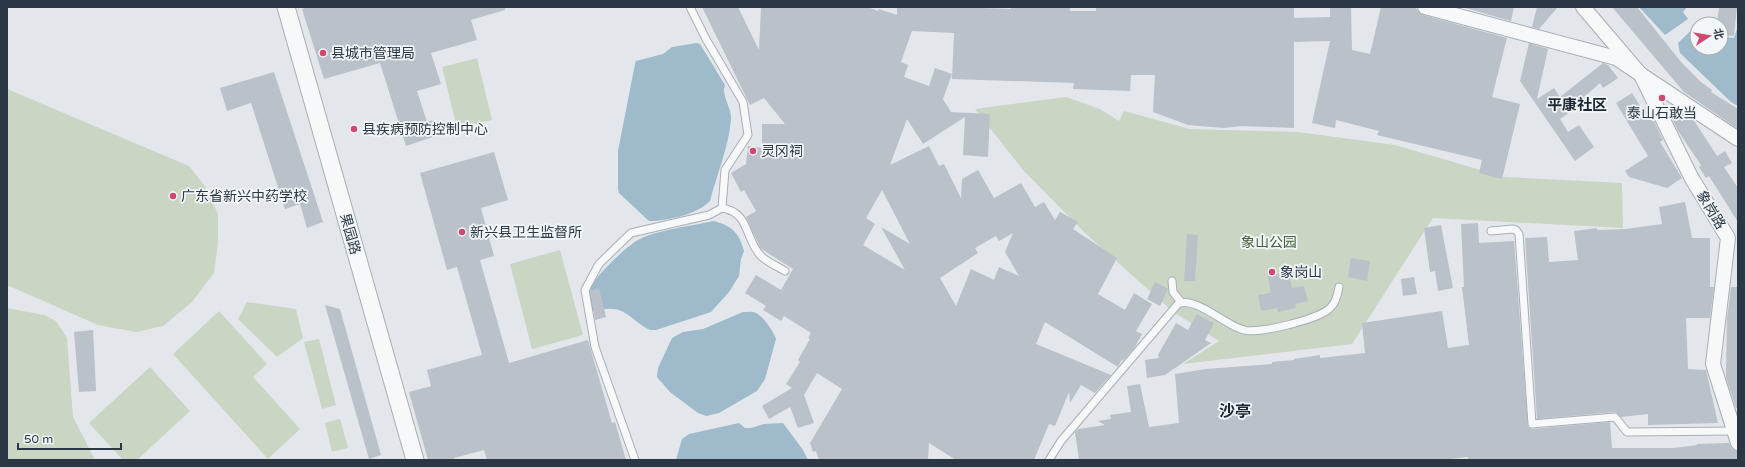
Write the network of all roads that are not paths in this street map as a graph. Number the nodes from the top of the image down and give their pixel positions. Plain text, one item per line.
1 (286, 7) edge
2 (690, 7) edge
3 (1425, 7) edge
4 (1583, 7) edge
5 (1641, 75) junction
6 (1738, 139) edge
7 (722, 208) junction
8 (1491, 231) dead end
9 (785, 271) dead end
10 (1172, 281) dead end
11 (1339, 287) dead end
12 (1181, 302) junction
13 (1736, 437) edge
14 (415, 460) edge
15 (635, 460) edge
16 (1049, 460) edge

1 - 14 street, 果园路
2 - 7 lane
3 - 5 street
4 - 5 street, 象岗路
5 - 6 street
5 - 13 street, 象岗路
7 - 9 lane
7 - 15 lane
8 - 13 lane
10 - 12 lane
11 - 12 lane
12 - 16 lane

